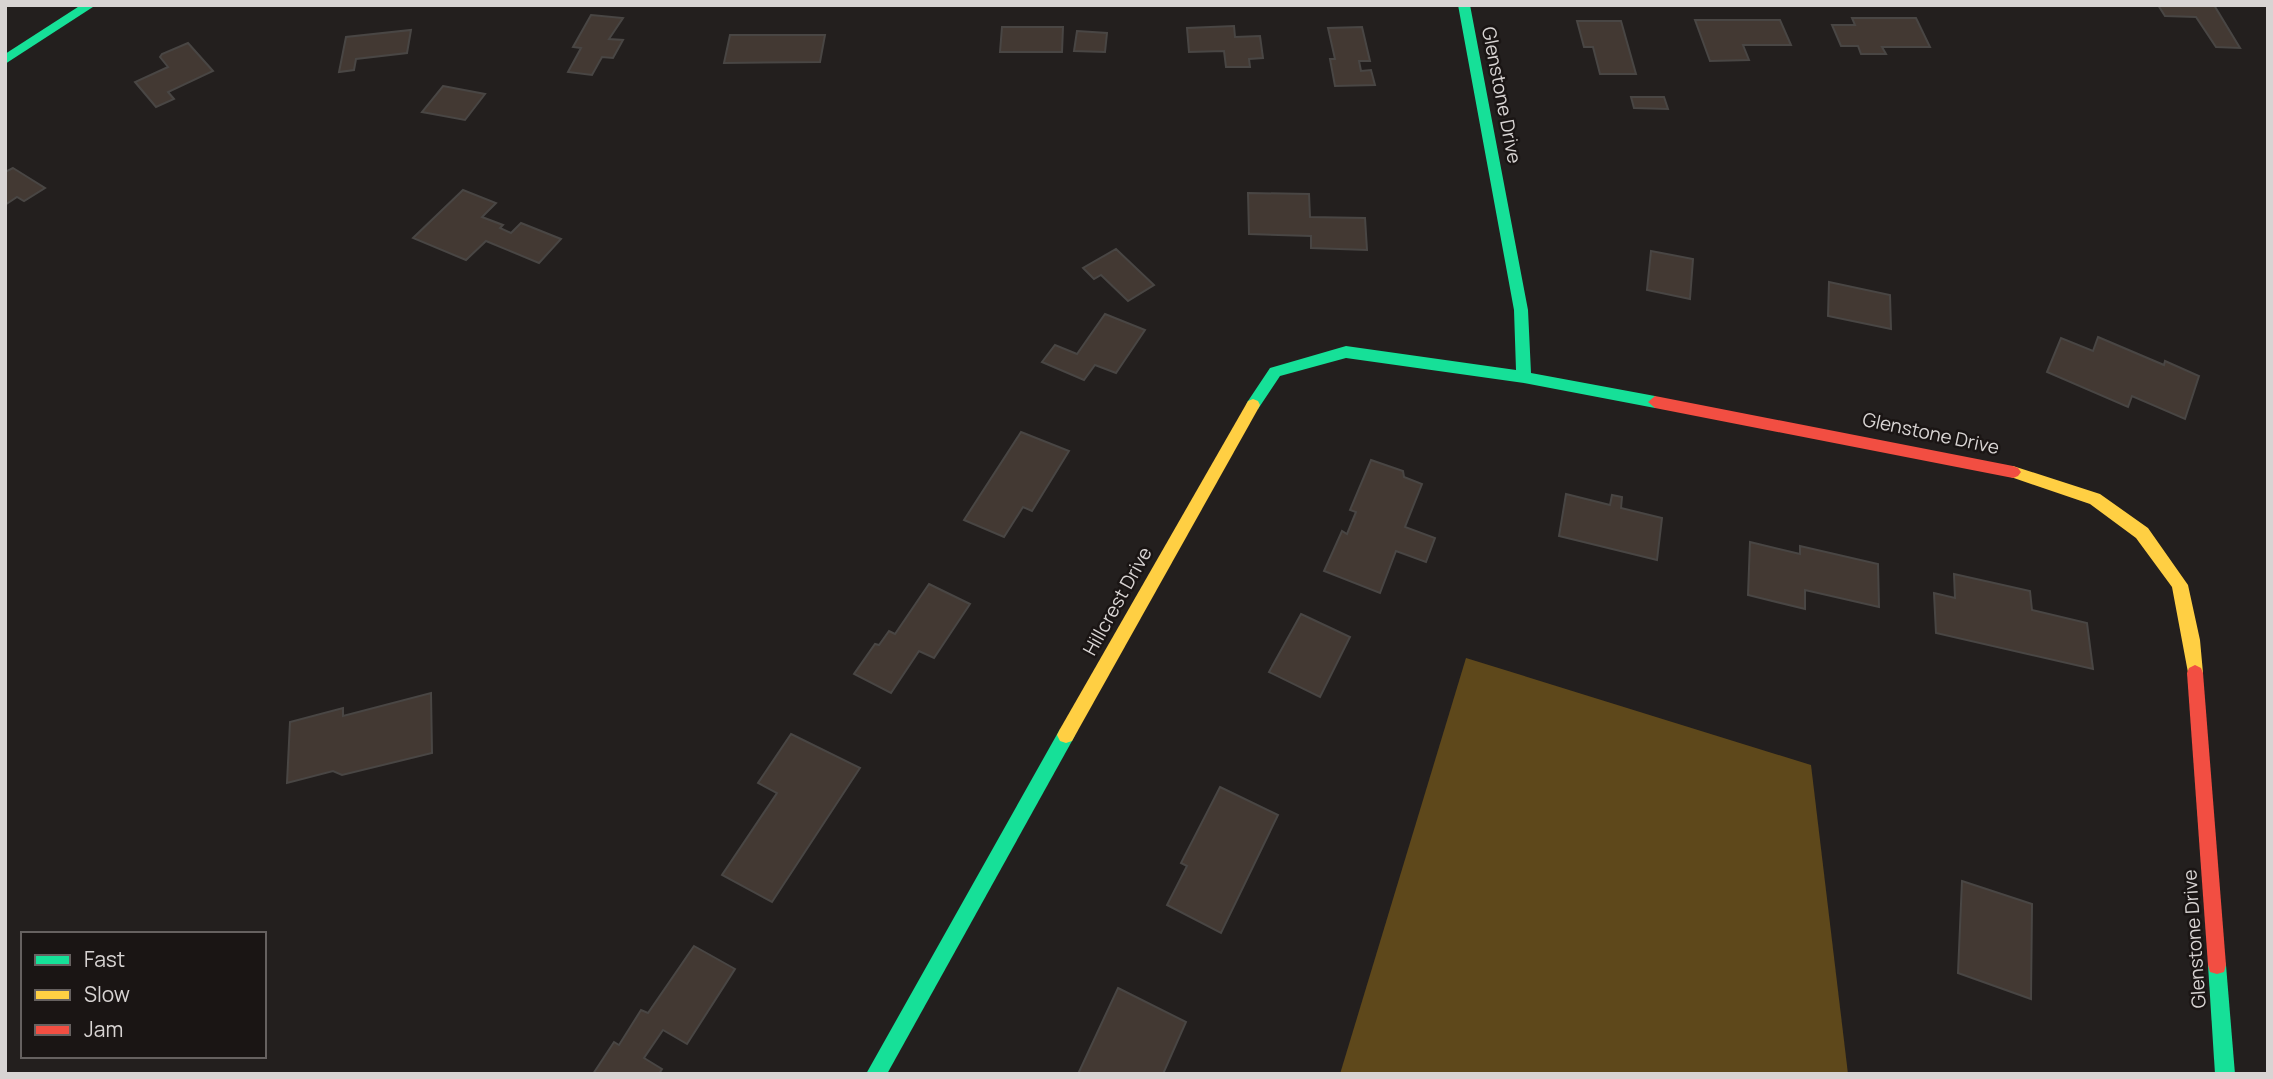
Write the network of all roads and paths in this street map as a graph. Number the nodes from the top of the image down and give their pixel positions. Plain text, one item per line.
1 (89, 5) edge
2 (1464, 5) edge
3 (5, 60) edge
4 (1524, 377) junction
5 (876, 1074) edge
6 (2225, 1074) edge

1 - 3 street
2 - 4 street, Glenstone Drive
4 - 5 street, Hillcrest Drive
4 - 6 street, Glenstone Drive

